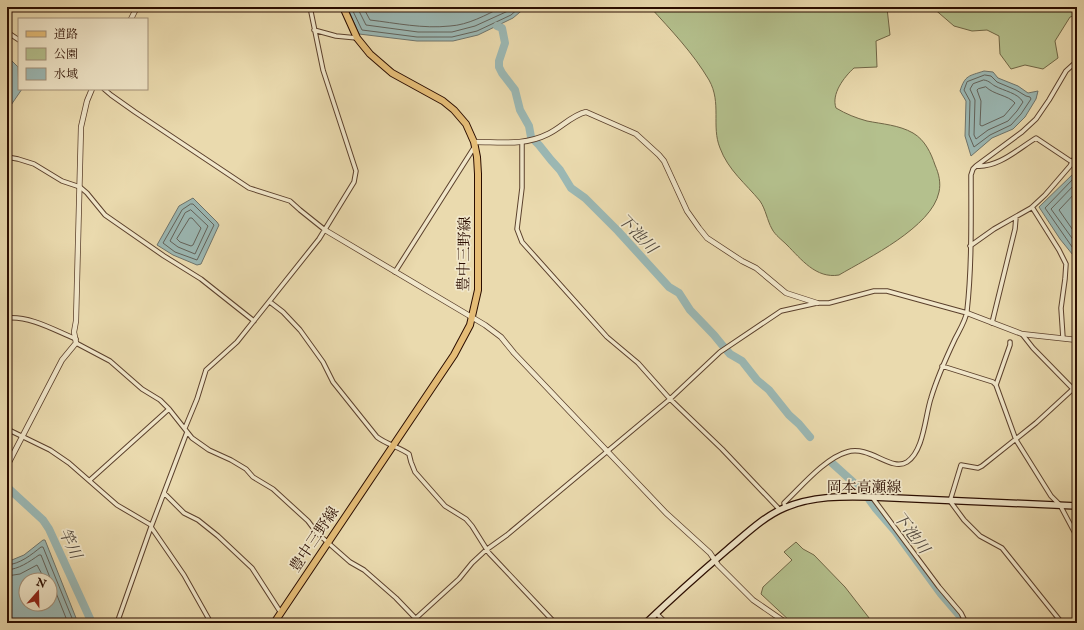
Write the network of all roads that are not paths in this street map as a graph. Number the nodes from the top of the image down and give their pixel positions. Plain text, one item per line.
1 (137, 7) edge
2 (310, 7) edge
3 (343, 7) edge
4 (132, 18) edge
5 (314, 30) junction
6 (7, 32) edge
7 (357, 38) junction
8 (18, 39) edge
9 (1077, 60) edge
10 (92, 90) edge
11 (105, 90) edge
12 (522, 143) junction
13 (475, 144) junction
14 (1077, 154) edge
15 (7, 157) edge
16 (1071, 163) junction
17 (976, 166) junction
18 (1077, 166) edge
19 (80, 188) junction
20 (1032, 207) junction
21 (1016, 217) junction
22 (325, 230) junction
23 (970, 246) junction
24 (395, 272) junction
25 (270, 302) junction
26 (817, 303) junction
27 (967, 313) junction
28 (472, 317) junction
29 (7, 318) edge
30 (254, 322) junction
31 (992, 323) junction
32 (1022, 334) junction
33 (1063, 338) junction
34 (1077, 340) edge
35 (76, 342) junction
36 (1010, 342) dead end
37 (942, 366) junction
38 (996, 385) junction
39 (1073, 389) junction
40 (1077, 393) edge
41 (670, 399) junction
42 (169, 409) junction
43 (7, 428) edge
44 (186, 430) junction
45 (23, 436) junction
46 (1016, 440) junction
47 (393, 445) junction
48 (607, 450) junction
49 (7, 466) edge
50 (90, 480) junction
51 (164, 493) junction
52 (872, 497) junction
53 (950, 501) junction
54 (1060, 505) junction
55 (1077, 506) edge
56 (782, 509) junction
57 (151, 526) junction
58 (1077, 537) edge
59 (327, 543) junction
60 (486, 550) junction
61 (715, 560) junction
62 (281, 612) junction
63 (656, 613) junction
64 (415, 619) junction
65 (1077, 620) edge
66 (785, 622) dead end
67 (117, 623) edge
68 (211, 623) edge
69 (274, 623) edge
70 (420, 623) edge
71 (555, 623) edge
72 (646, 623) edge
73 (666, 623) edge
74 (966, 623) edge
75 (1062, 623) edge
76 (1074, 623) edge

1 - 4 street
2 - 5 street
3 - 7 main road, 豊中三野線
5 - 7 street
5 - 22 street
6 - 8 street
7 - 13 main road, 豊中三野線
9 - 17 street
10 - 19 street
11 - 22 street
12 - 13 street
12 - 26 street
12 - 41 street
13 - 24 street
13 - 28 main road, 豊中三野線
14 - 16 street
15 - 19 street
16 - 17 street
16 - 18 street
16 - 20 street
17 - 23 street
19 - 30 street
19 - 35 street
20 - 21 street
20 - 33 street
21 - 23 street
21 - 31 street
22 - 24 street
22 - 25 street
23 - 27 street
24 - 28 street
25 - 30 street
25 - 47 street
26 - 27 street
26 - 41 street
27 - 31 street
27 - 37 street
28 - 47 main road, 豊中三野線
28 - 48 street
29 - 35 street
30 - 44 street
31 - 32 street
32 - 33 street
32 - 39 street
33 - 34 street
35 - 42 street
35 - 45 street
36 - 38 street
37 - 38 street
37 - 56 street
38 - 46 street
39 - 40 street
39 - 46 street
41 - 48 street
41 - 56 street
42 - 44 street
42 - 50 street
43 - 45 street
44 - 51 street
44 - 59 street
45 - 49 street
45 - 50 street
46 - 53 street
46 - 54 street
47 - 59 main road, 豊中三野線
47 - 60 street
48 - 60 street
48 - 61 street
50 - 57 street
51 - 57 street
51 - 62 street
52 - 53 main road, 岡本高瀬線
52 - 56 main road, 岡本高瀬線
52 - 74 street
53 - 54 main road, 岡本高瀬線
53 - 75 street
54 - 55 main road, 岡本高瀬線
54 - 58 street
56 - 61 main road, 岡本高瀬線
57 - 67 street
57 - 68 street
59 - 62 main road, 豊中三野線
59 - 64 street
60 - 64 street
60 - 71 street
61 - 63 main road, 岡本高瀬線
61 - 66 street
62 - 69 main road, 豊中三野線
63 - 72 main road, 岡本高瀬線
63 - 73 street
64 - 70 street
65 - 76 street

